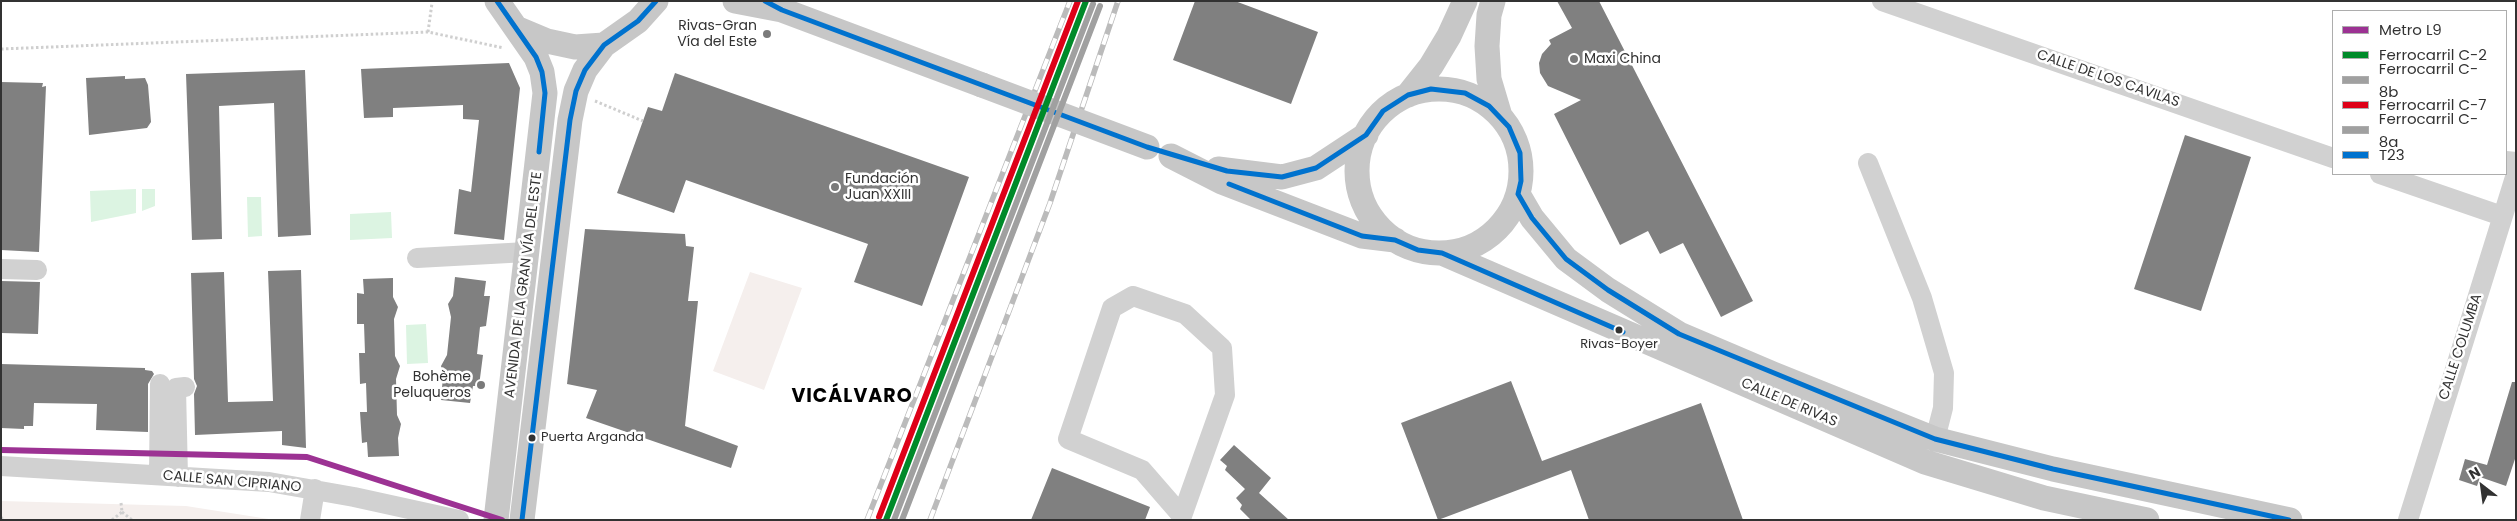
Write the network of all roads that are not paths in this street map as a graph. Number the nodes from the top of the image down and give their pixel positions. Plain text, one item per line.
1 (497, 1) edge
2 (656, 1) edge
3 (736, 1) edge
4 (1465, 1) edge
5 (1493, 1) edge
6 (1882, 1) edge
7 (774, 6) edge
8 (514, 39) junction
9 (604, 45) junction
10 (1408, 95) junction
11 (1500, 116) junction
12 (1366, 135) junction
13 (1172, 156) junction
14 (2332, 158) edge
15 (1868, 162) dead end
16 (2516, 174) edge
17 (2383, 175) edge
18 (1518, 194) junction
19 (2502, 216) junction
20 (1395, 240) junction
21 (484, 242) dead end
22 (528, 245) junction
23 (1442, 253) junction
24 (417, 258) dead end
25 (1, 270) edge
26 (37, 270) dead end
27 (160, 384) dead end
28 (184, 386) dead end
29 (1935, 439) junction
30 (1, 466) edge
31 (168, 476) junction
32 (315, 489) junction
33 (1181, 518) edge
34 (310, 520) edge
35 (459, 520) edge
36 (496, 520) edge
37 (522, 520) edge
38 (2147, 520) edge
39 (2290, 520) edge
40 (2408, 520) edge

1 - 8 main road, AVENIDA DE LA GRAN VÍA DEL ESTE
2 - 9 main road, AVENIDA DE LA GRAN VÍA DEL ESTE
3 - 7 main road
4 - 10 main road
5 - 11 main road
6 - 14 street, CALLE DE LOS CAVILAS
7 - 13 main road, bridge
8 - 9 main road
8 - 22 main road, AVENIDA DE LA GRAN VÍA DEL ESTE
9 - 37 main road, AVENIDA DE LA GRAN VÍA DEL ESTE
10 - 11 main road
10 - 12 main road
11 - 18 main road
12 - 13 main road
12 - 20 main road
13 - 20 main road
15 - 29 street
16 - 19 street, CALLE COLUMBA
17 - 19 street
18 - 23 main road
18 - 29 main road, CALLE DE RIVAS
19 - 40 street, CALLE COLUMBA
20 - 23 main road
21 - 22 street
22 - 24 street
22 - 36 main road, AVENIDA DE LA GRAN VÍA DEL ESTE
23 - 38 main road, CALLE DE RIVAS
25 - 26 street
27 - 31 street
28 - 31 street
29 - 39 main road, CALLE DE RIVAS
30 - 31 street, CALLE SAN CIPRIANO
31 - 32 street, CALLE SAN CIPRIANO
32 - 34 street
32 - 35 street, CALLE SAN CIPRIANO
33 - 33 street

